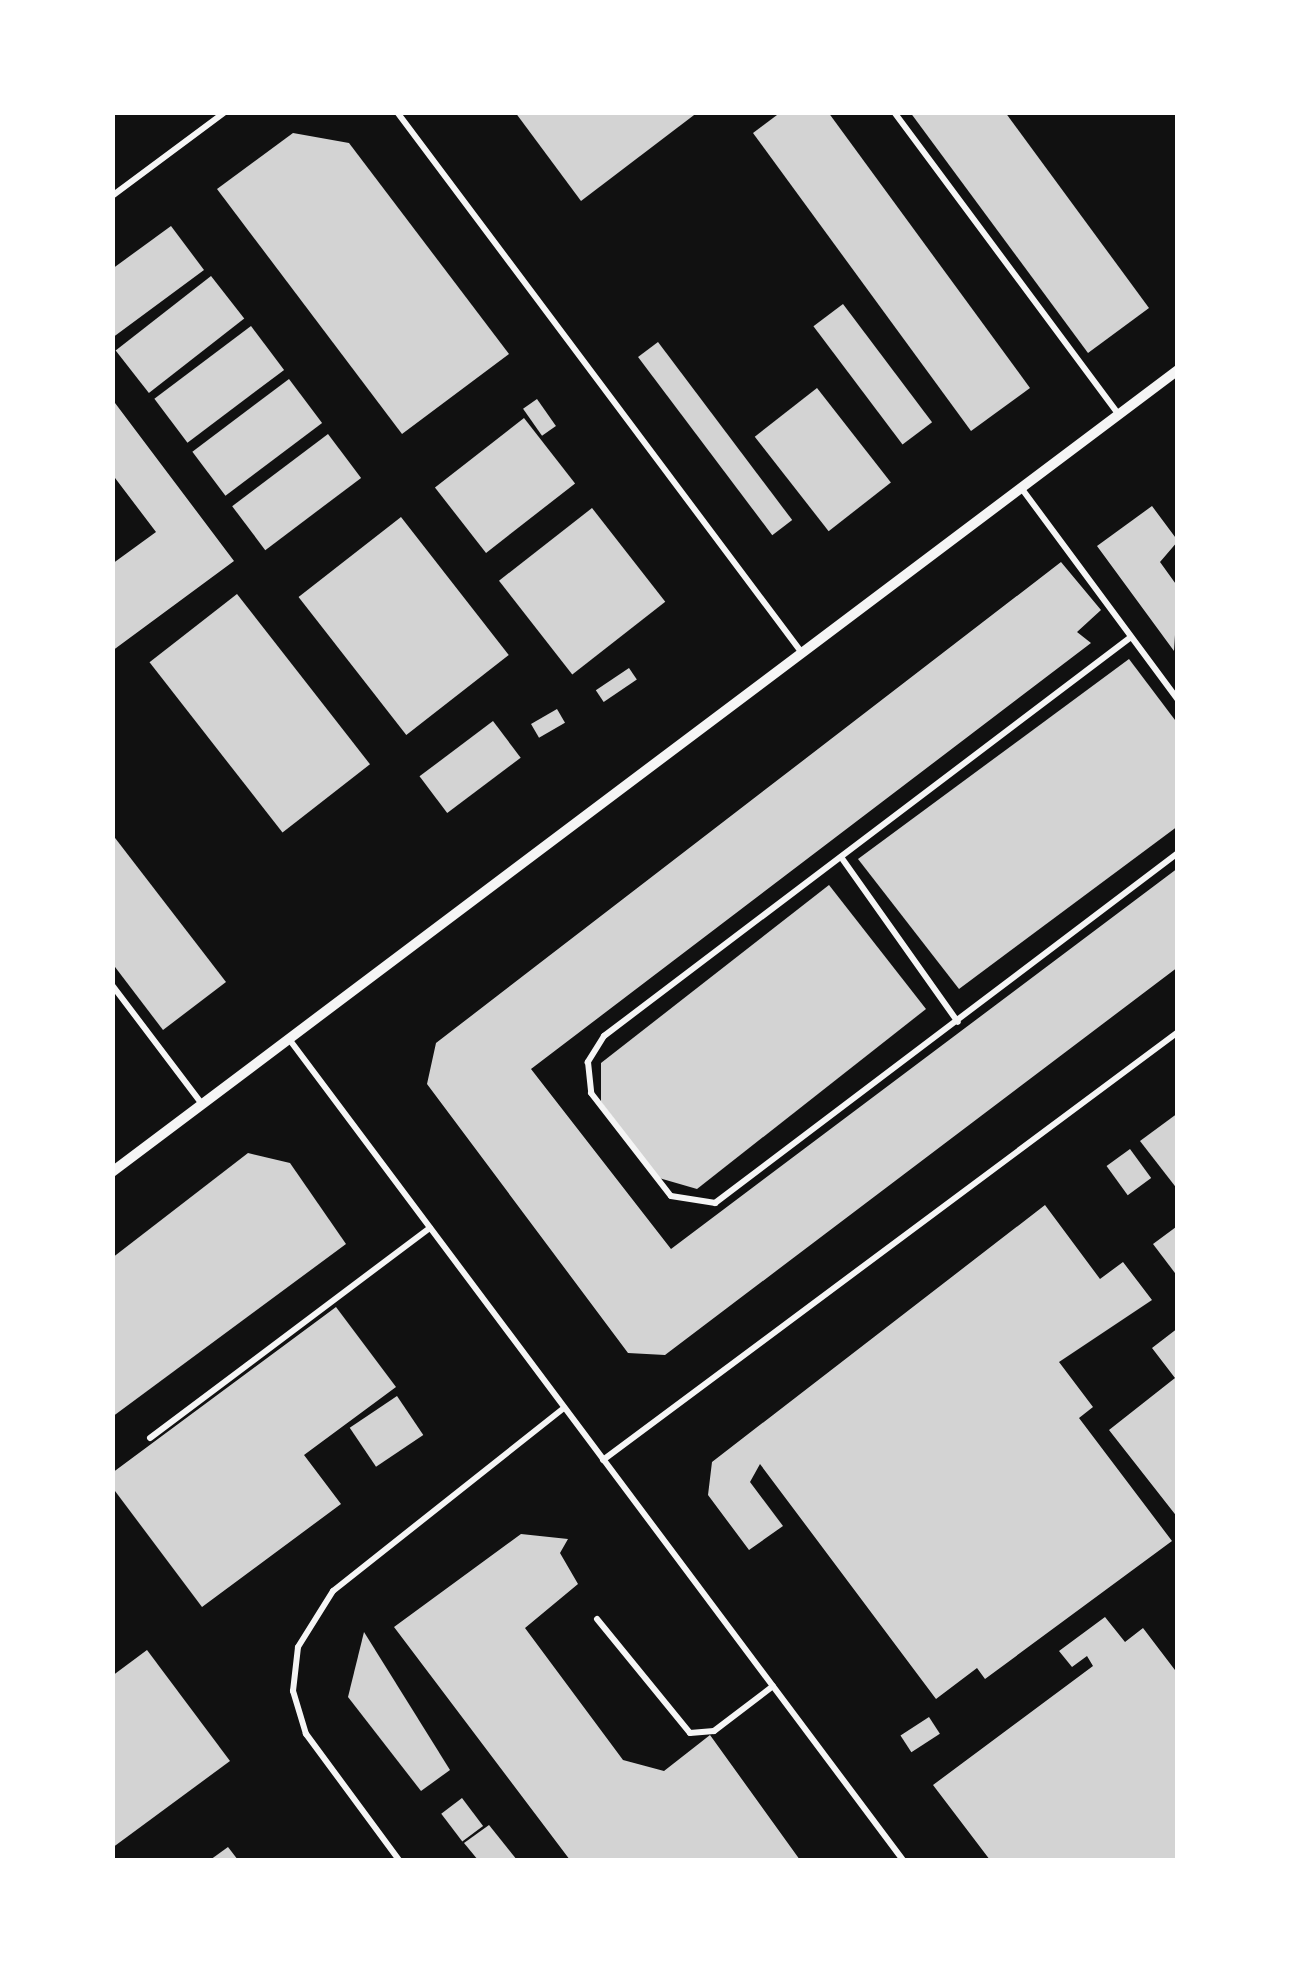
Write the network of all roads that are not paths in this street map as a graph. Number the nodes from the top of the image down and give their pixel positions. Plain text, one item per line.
1 (225, 112) edge
2 (397, 112) edge
3 (894, 112) edge
4 (112, 196) edge
5 (1178, 370) edge
6 (1119, 415) junction
7 (1022, 489) junction
8 (1131, 637) junction
9 (802, 654) junction
10 (1178, 700) edge
11 (1178, 854) edge
12 (841, 856) junction
13 (112, 985) edge
14 (958, 1022) junction
15 (1178, 1032) edge
16 (288, 1038) junction
17 (202, 1104) junction
18 (112, 1172) edge
19 (430, 1228) junction
20 (564, 1408) junction
21 (150, 1438) dead end
22 (603, 1460) junction
23 (597, 1619) dead end
24 (773, 1686) junction
25 (399, 1860) edge
26 (903, 1860) edge

1 - 4 lane
2 - 9 lane
3 - 6 lane
5 - 6 street
6 - 7 street
7 - 8 lane
7 - 9 street
8 - 10 lane
8 - 12 lane
9 - 16 street
11 - 14 lane
12 - 14 lane
12 - 14 lane
13 - 17 lane
15 - 22 lane
16 - 17 street
16 - 19 lane
17 - 18 street
19 - 20 lane
19 - 21 lane
20 - 22 lane
20 - 25 lane
22 - 24 lane
23 - 24 lane
24 - 26 lane

